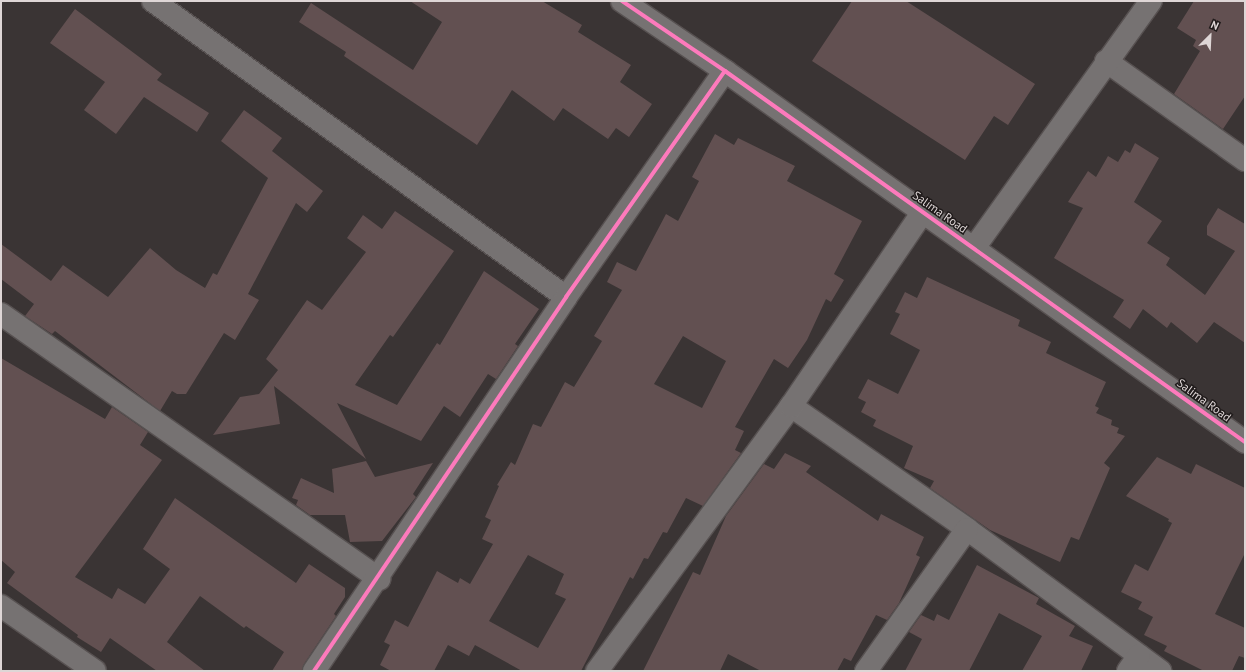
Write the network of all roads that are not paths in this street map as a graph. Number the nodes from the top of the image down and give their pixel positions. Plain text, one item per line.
1 (154, 1) edge
2 (622, 1) edge
3 (1151, 1) edge
4 (1106, 61) junction
5 (725, 71) junction
6 (1245, 160) edge
7 (923, 212) junction
8 (974, 248) junction
9 (566, 297) junction
10 (1, 314) edge
11 (791, 406) junction
12 (1245, 442) edge
13 (967, 529) junction
14 (379, 579) junction
15 (1, 606) edge
16 (1134, 663) edge
17 (95, 671) edge
18 (314, 671) edge
19 (597, 671) edge
20 (866, 671) edge
21 (1160, 671) edge

1 - 9 street
2 - 5 street, Salima Road
3 - 4 street
4 - 6 street
4 - 8 street
5 - 7 street, Salima Road
5 - 9 street
7 - 8 street, Salima Road
7 - 11 street
8 - 12 street, Salima Road
9 - 14 street
10 - 14 street
11 - 13 street
11 - 19 street
13 - 16 street
13 - 20 street
14 - 18 street
15 - 17 street
16 - 21 street

